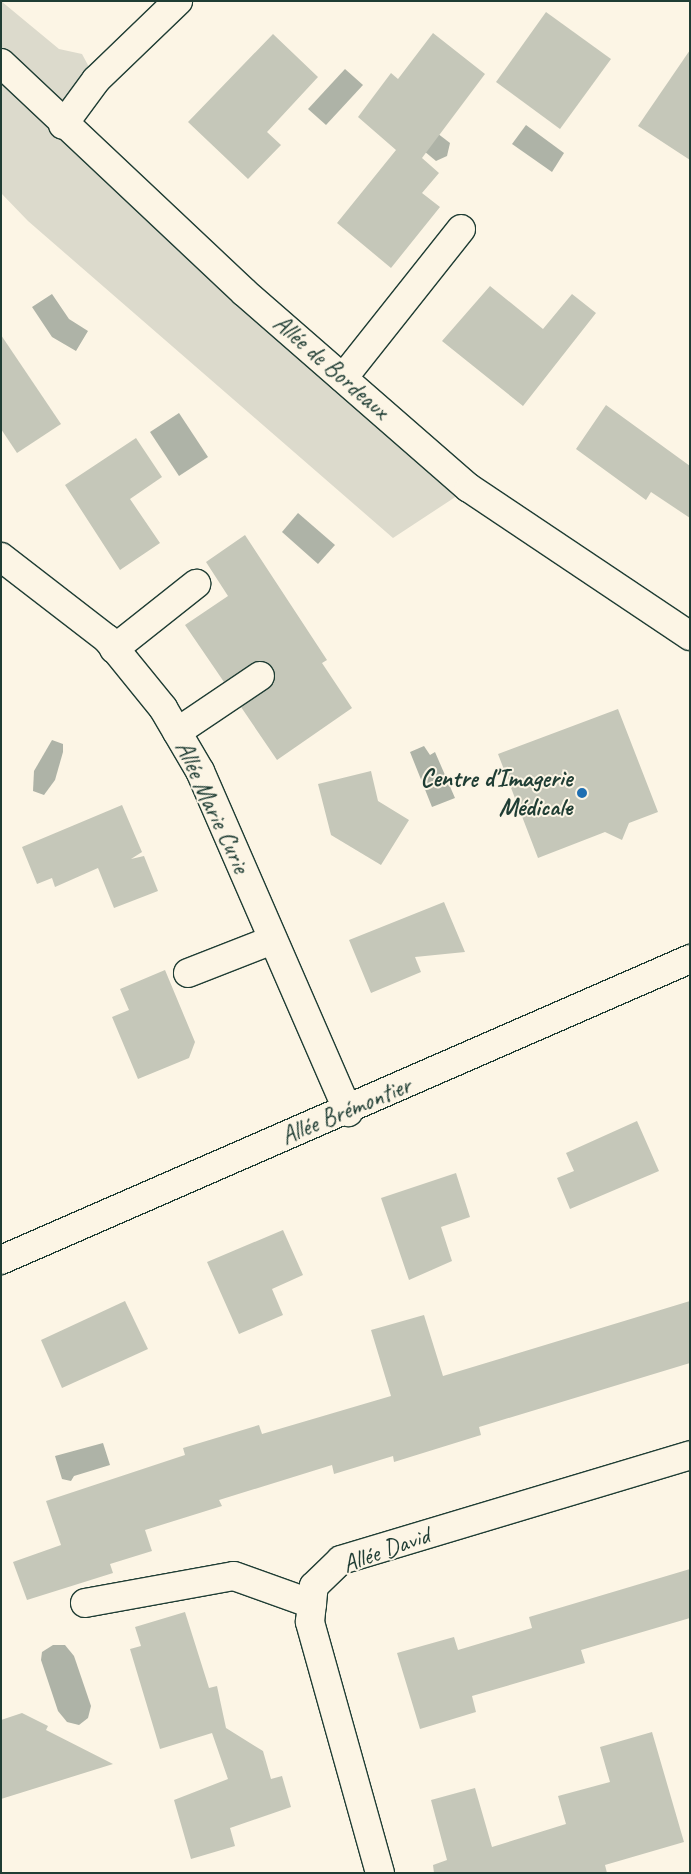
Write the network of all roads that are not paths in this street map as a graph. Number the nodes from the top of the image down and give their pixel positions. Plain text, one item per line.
1 (178, 1) edge
2 (1, 63) edge
3 (63, 125) junction
4 (461, 229) dead end
5 (343, 378) junction
6 (2, 560) edge
7 (196, 584) dead end
8 (690, 636) edge
9 (114, 649) junction
10 (260, 676) dead end
11 (177, 732) junction
12 (272, 940) junction
13 (690, 959) edge
14 (188, 973) dead end
15 (348, 1112) junction
16 (3, 1253) edge
17 (690, 1455) edge
18 (84, 1603) dead end
19 (312, 1604) junction
20 (380, 1873) edge

1 - 3 street
2 - 3 street, Allée de Bordeaux
3 - 5 street, Allée de Bordeaux
4 - 5 street
5 - 8 street, Allée de Bordeaux
6 - 9 street, Allée Marie Curie
7 - 9 street
9 - 11 street, Allée Marie Curie
10 - 11 street
11 - 12 street, Allée Marie Curie
12 - 14 street
12 - 15 street, Allée Marie Curie
13 - 15 street, Allée Brémontier
15 - 16 street, Allée Brémontier
17 - 19 street, Allée David
18 - 19 street
19 - 20 street, Allée David

